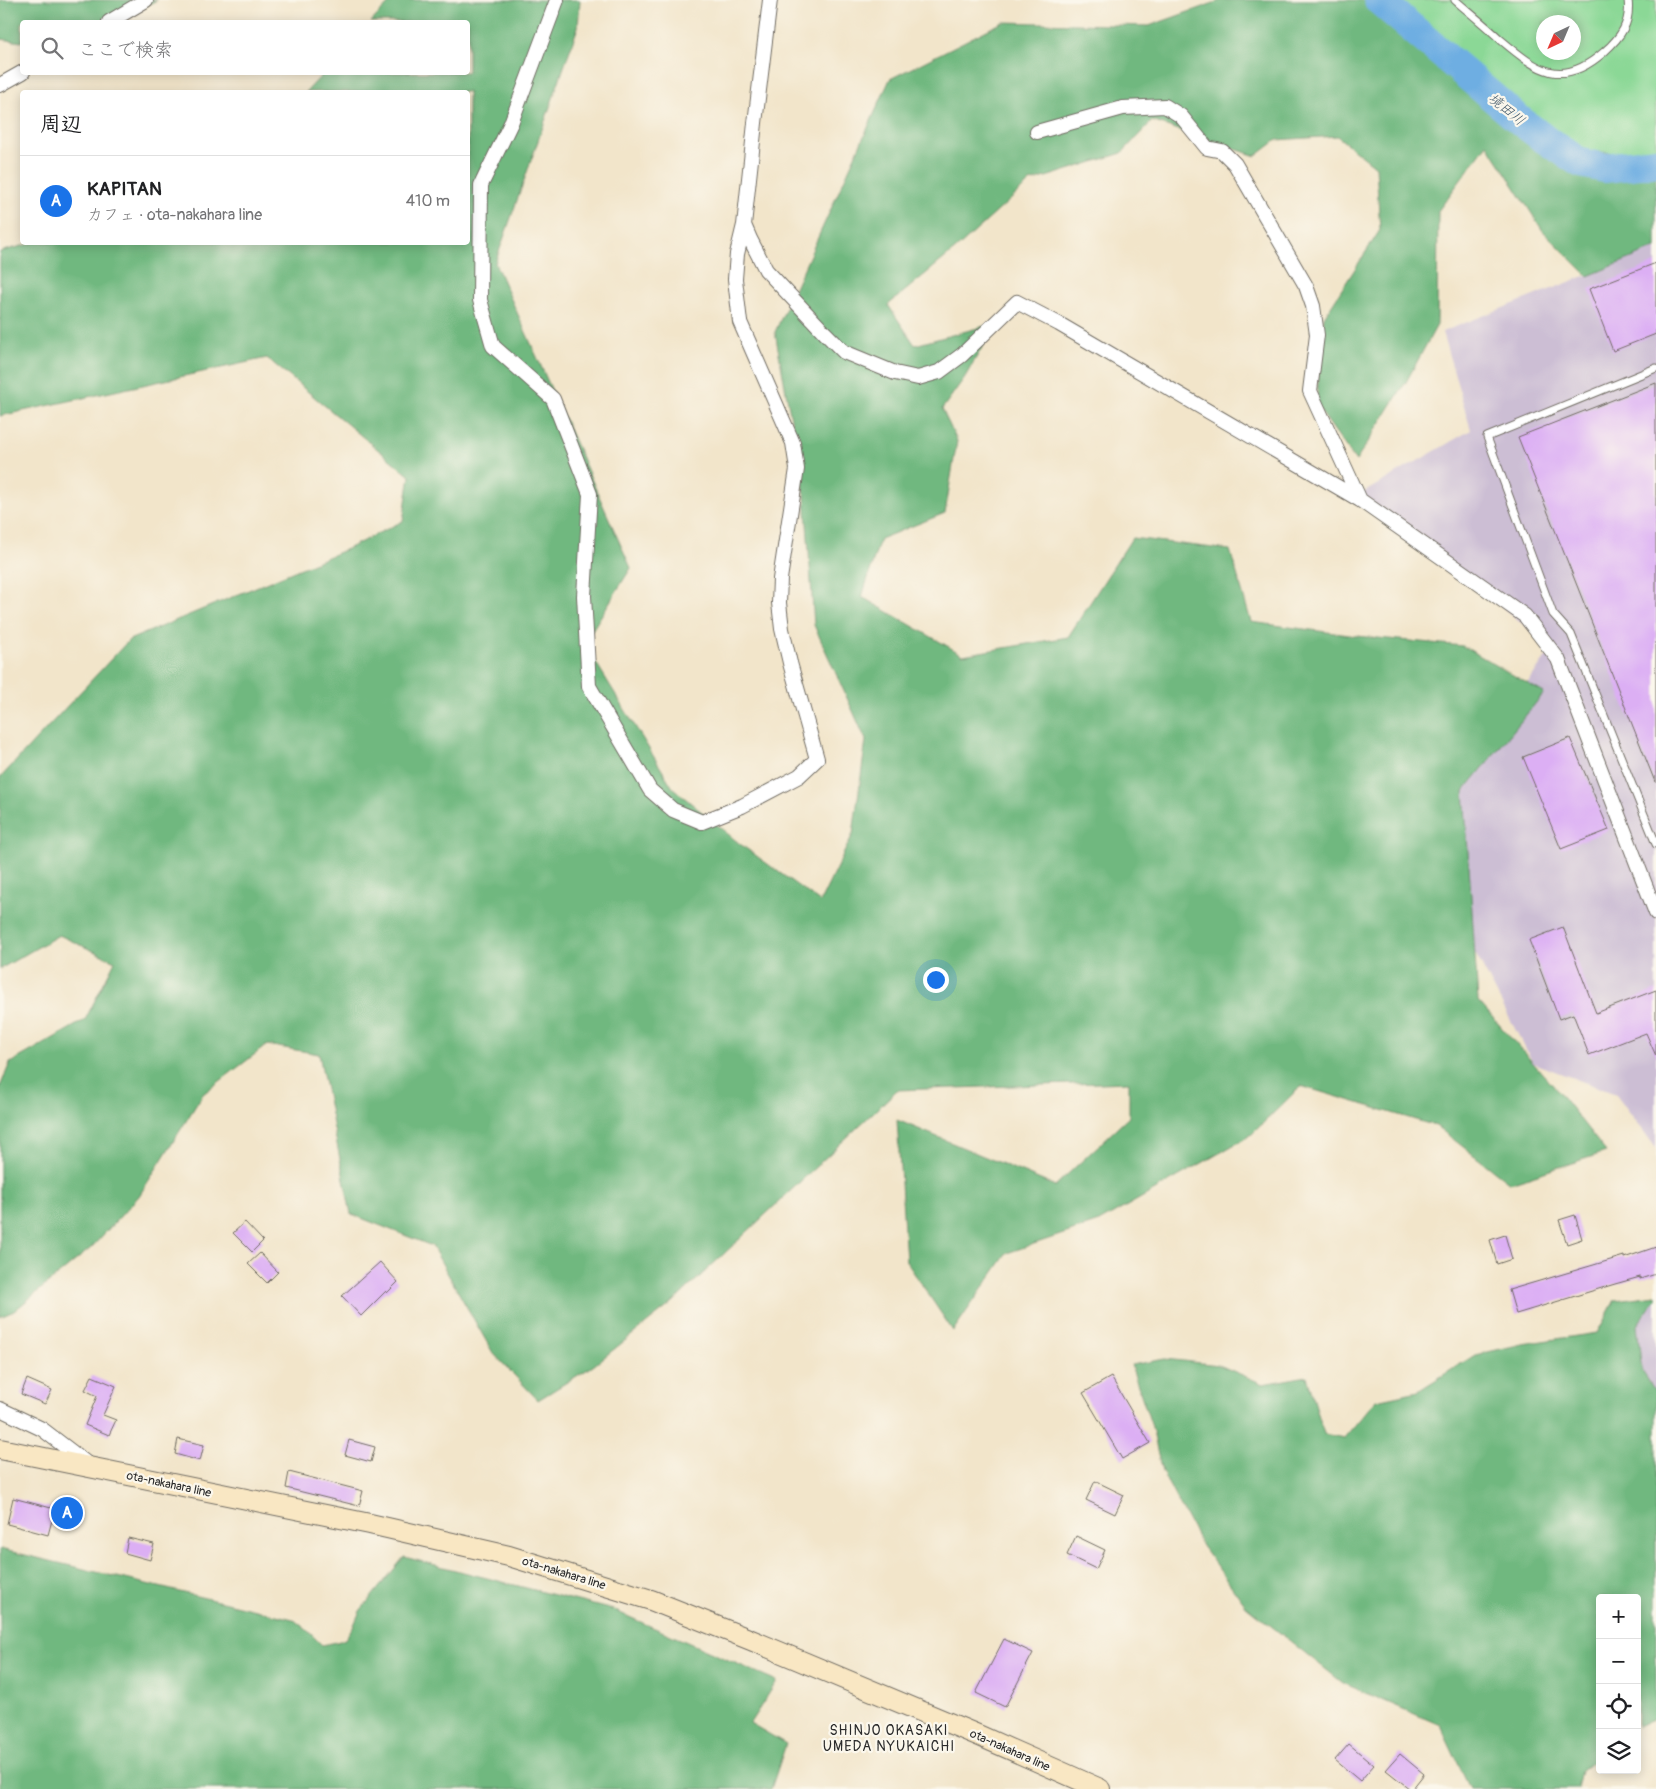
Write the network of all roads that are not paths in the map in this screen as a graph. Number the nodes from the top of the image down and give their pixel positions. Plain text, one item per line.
1 (146, 0) edge
2 (557, 0) edge
3 (770, 0) edge
4 (1455, 0) edge
5 (1628, 0) edge
6 (112, 20) edge
7 (20, 74) edge
8 (0, 85) edge
9 (1037, 132) dead end
10 (744, 225) junction
11 (1656, 368) edge
12 (1360, 500) junction
13 (1656, 844) edge
14 (1656, 913) edge
15 (0, 1409) edge
16 (0, 1449) edge
17 (91, 1467) junction
18 (1100, 1789) edge

1 - 6 street
2 - 10 street
3 - 10 street
4 - 5 lane
7 - 8 street
9 - 12 street
10 - 12 street
11 - 13 lane
12 - 14 street
15 - 17 street
16 - 17 main road, ota-nakahara line
17 - 18 main road, ota-nakahara line

